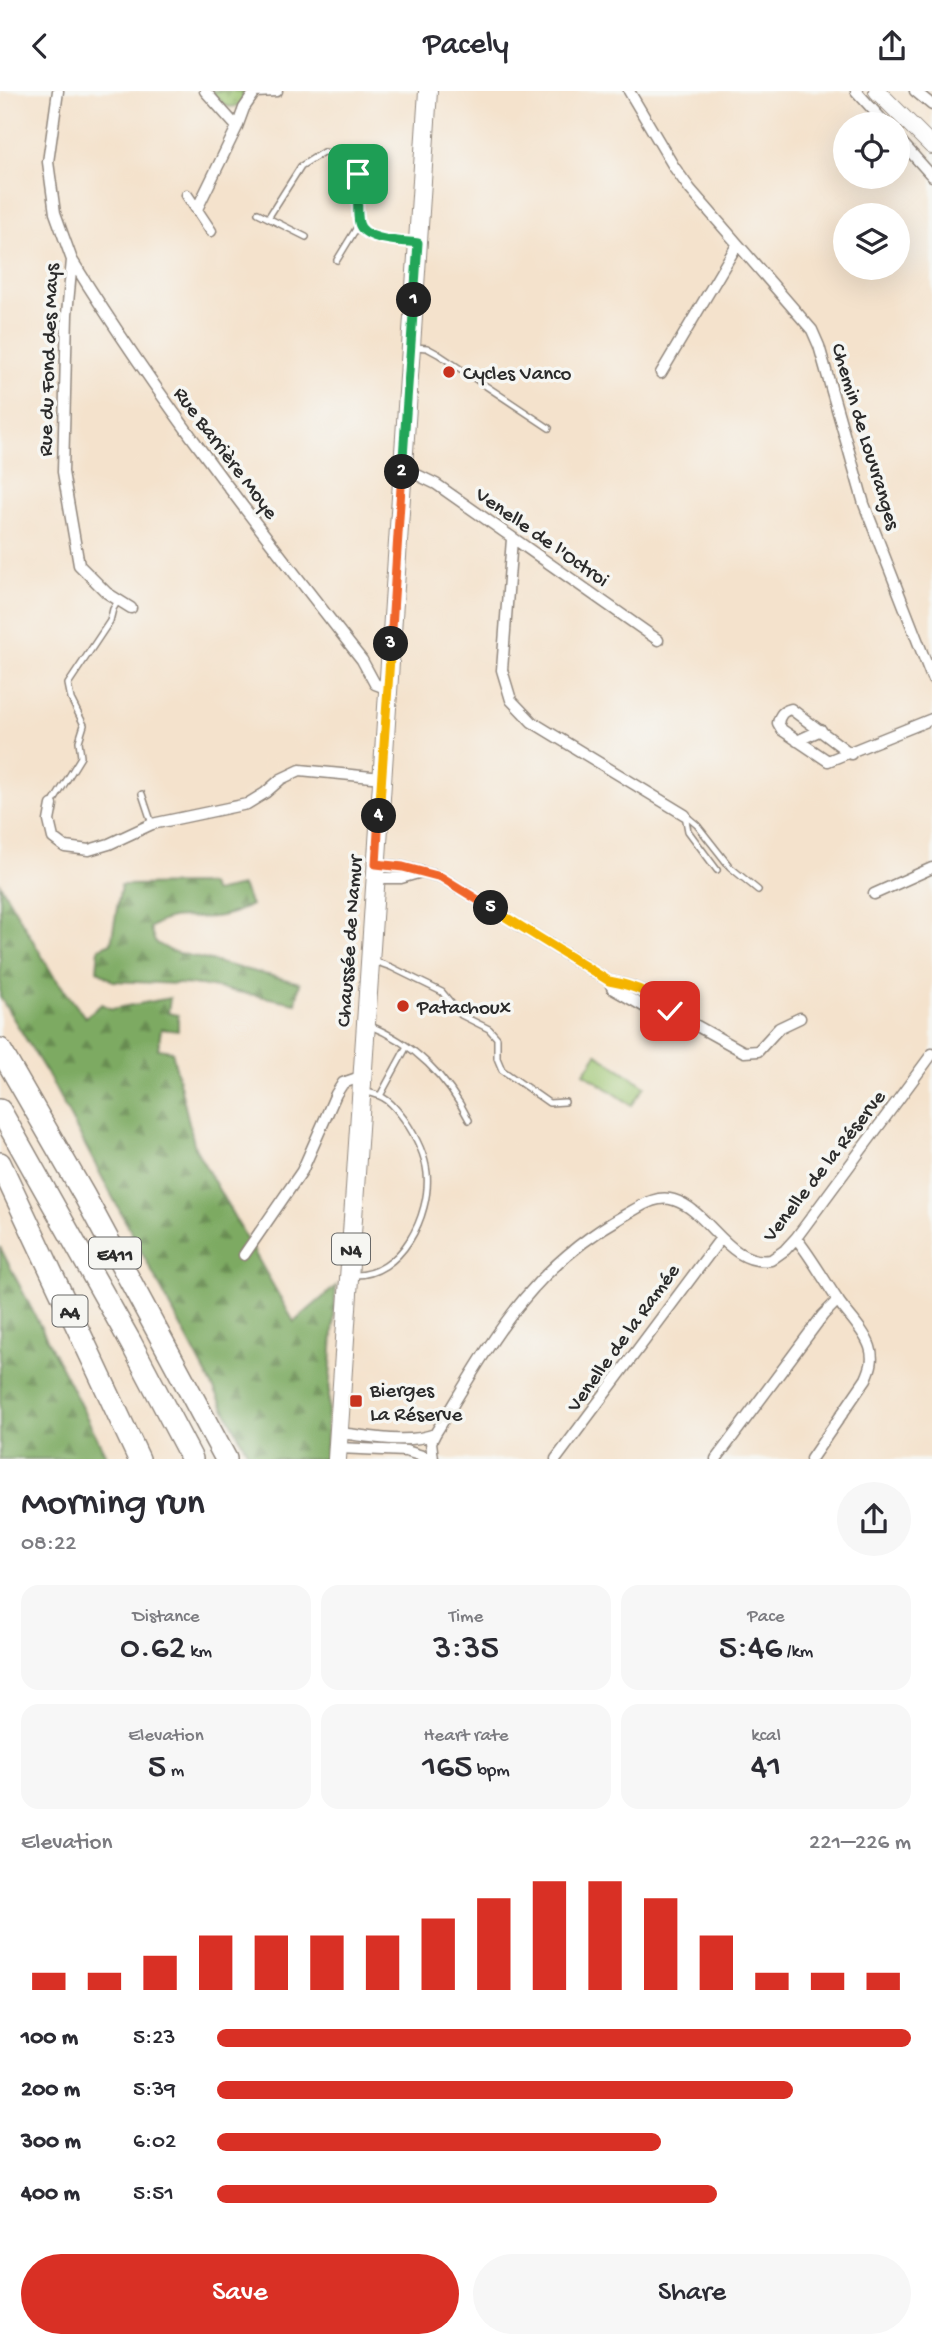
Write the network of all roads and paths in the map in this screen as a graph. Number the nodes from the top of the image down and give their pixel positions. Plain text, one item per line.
1 (58, 91) edge
2 (205, 91) edge
3 (255, 91) edge
4 (277, 91) edge
5 (428, 91) edge
6 (629, 91) edge
7 (856, 91) edge
8 (877, 91) edge
9 (915, 91) edge
10 (932, 105) edge
11 (875, 112) edge
12 (237, 127) junction
13 (932, 146) edge
14 (910, 151) edge
15 (932, 176) edge
16 (187, 195) dead end
17 (197, 209) junction
18 (258, 213) dead end
19 (268, 218) junction
20 (359, 224) junction
21 (211, 231) dead end
22 (306, 237) dead end
23 (418, 243) junction
24 (737, 245) junction
25 (72, 260) junction
26 (337, 260) dead end
27 (411, 347) junction
28 (661, 373) dead end
29 (549, 428) dead end
30 (403, 468) junction
31 (512, 539) junction
32 (118, 601) junction
33 (131, 608) dead end
34 (658, 640) dead end
35 (362, 660) junction
36 (390, 666) junction
37 (932, 678) edge
38 (388, 689) junction
39 (932, 719) edge
40 (821, 730) junction
41 (797, 741) junction
42 (851, 754) junction
43 (382, 778) junction
44 (142, 794) dead end
45 (52, 804) joint
46 (685, 815) junction
47 (152, 824) junction
48 (932, 868) edge
49 (717, 870) dead end
50 (376, 871) junction
51 (758, 890) dead end
52 (874, 894) dead end
53 (371, 961) junction
54 (800, 1017) dead end
55 (366, 1024) junction
56 (407, 1048) junction
57 (0, 1049) edge
58 (932, 1054) edge
59 (363, 1084) junction
60 (381, 1094) junction
61 (565, 1102) dead end
62 (0, 1110) edge
63 (470, 1120) dead end
64 (0, 1163) edge
65 (721, 1238) junction
66 (796, 1238) junction
67 (244, 1255) dead end
68 (349, 1275) junction
69 (838, 1300) junction
70 (435, 1434) junction
71 (338, 1447) edge
72 (139, 1459) edge
73 (192, 1459) edge
74 (226, 1459) edge
75 (433, 1459) edge
76 (556, 1459) edge
77 (716, 1459) edge
78 (811, 1459) edge

1 - 25 street, Rue du Fond des Mays
2 - 12 street
3 - 4 street
3 - 12 street
5 - 23 main road, Chaussée de Namur / N4
6 - 24 street, Chemin de Louvranges
7 - 11 street
8 - 13 main road
9 - 10 street
12 - 17 street
14 - 15 street
16 - 17 street
17 - 21 street
18 - 19 lane
19 - 20 lane
19 - 22 lane
20 - 23 lane
20 - 26 lane
23 - 27 main road, Chaussée de Namur / N4
24 - 28 street
24 - 37 street, Chemin de Louvranges
25 - 32 street, Rue du Fond des Mays
25 - 35 street, Rue Barrière Moye
27 - 29 lane
27 - 30 main road, Chaussée de Namur / N4
30 - 31 street, Venelle de l'Octroi
30 - 36 main road, Chaussée de Namur / N4
31 - 34 street, Venelle de l'Octroi
31 - 46 street
32 - 33 street, Rue du Fond des Mays
32 - 45 lane
35 - 36 street
35 - 38 street, Rue Barrière Moye
36 - 38 main road, Chaussée de Namur / N4
38 - 43 main road, Chaussée de Namur / N4
39 - 42 street
40 - 41 street
40 - 41 street
40 - 42 street
41 - 42 street
43 - 47 street
43 - 50 main road, Chaussée de Namur / N4
44 - 47 lane
45 - 47 street
46 - 49 lane
46 - 51 lane
48 - 52 street
50 - 53 main road, Chaussée de Namur / N4
50 - 54 street
53 - 55 main road, Chaussée de Namur / N4
53 - 61 lane
55 - 56 lane
55 - 59 main road, Chaussée de Namur / N4
56 - 60 lane
56 - 63 lane
57 - 74 highway, E411
58 - 66 street, Venelle de la Réserve
59 - 60 lane
59 - 67 street
59 - 68 main road, Chaussée de Namur / N4
60 - 68 lane
62 - 73 highway, E411
64 - 72 highway, A4
65 - 66 street, Venelle de la Réserve
65 - 70 street, Venelle de la Réserve
65 - 76 street, Venelle de la Ramée
66 - 69 street
68 - 71 main road, Chaussée de Namur / N4
69 - 77 street
69 - 78 street
70 - 71 street
70 - 75 street, Venelle de la Réserve
71 - 75 street, Venelle de la Réserve

